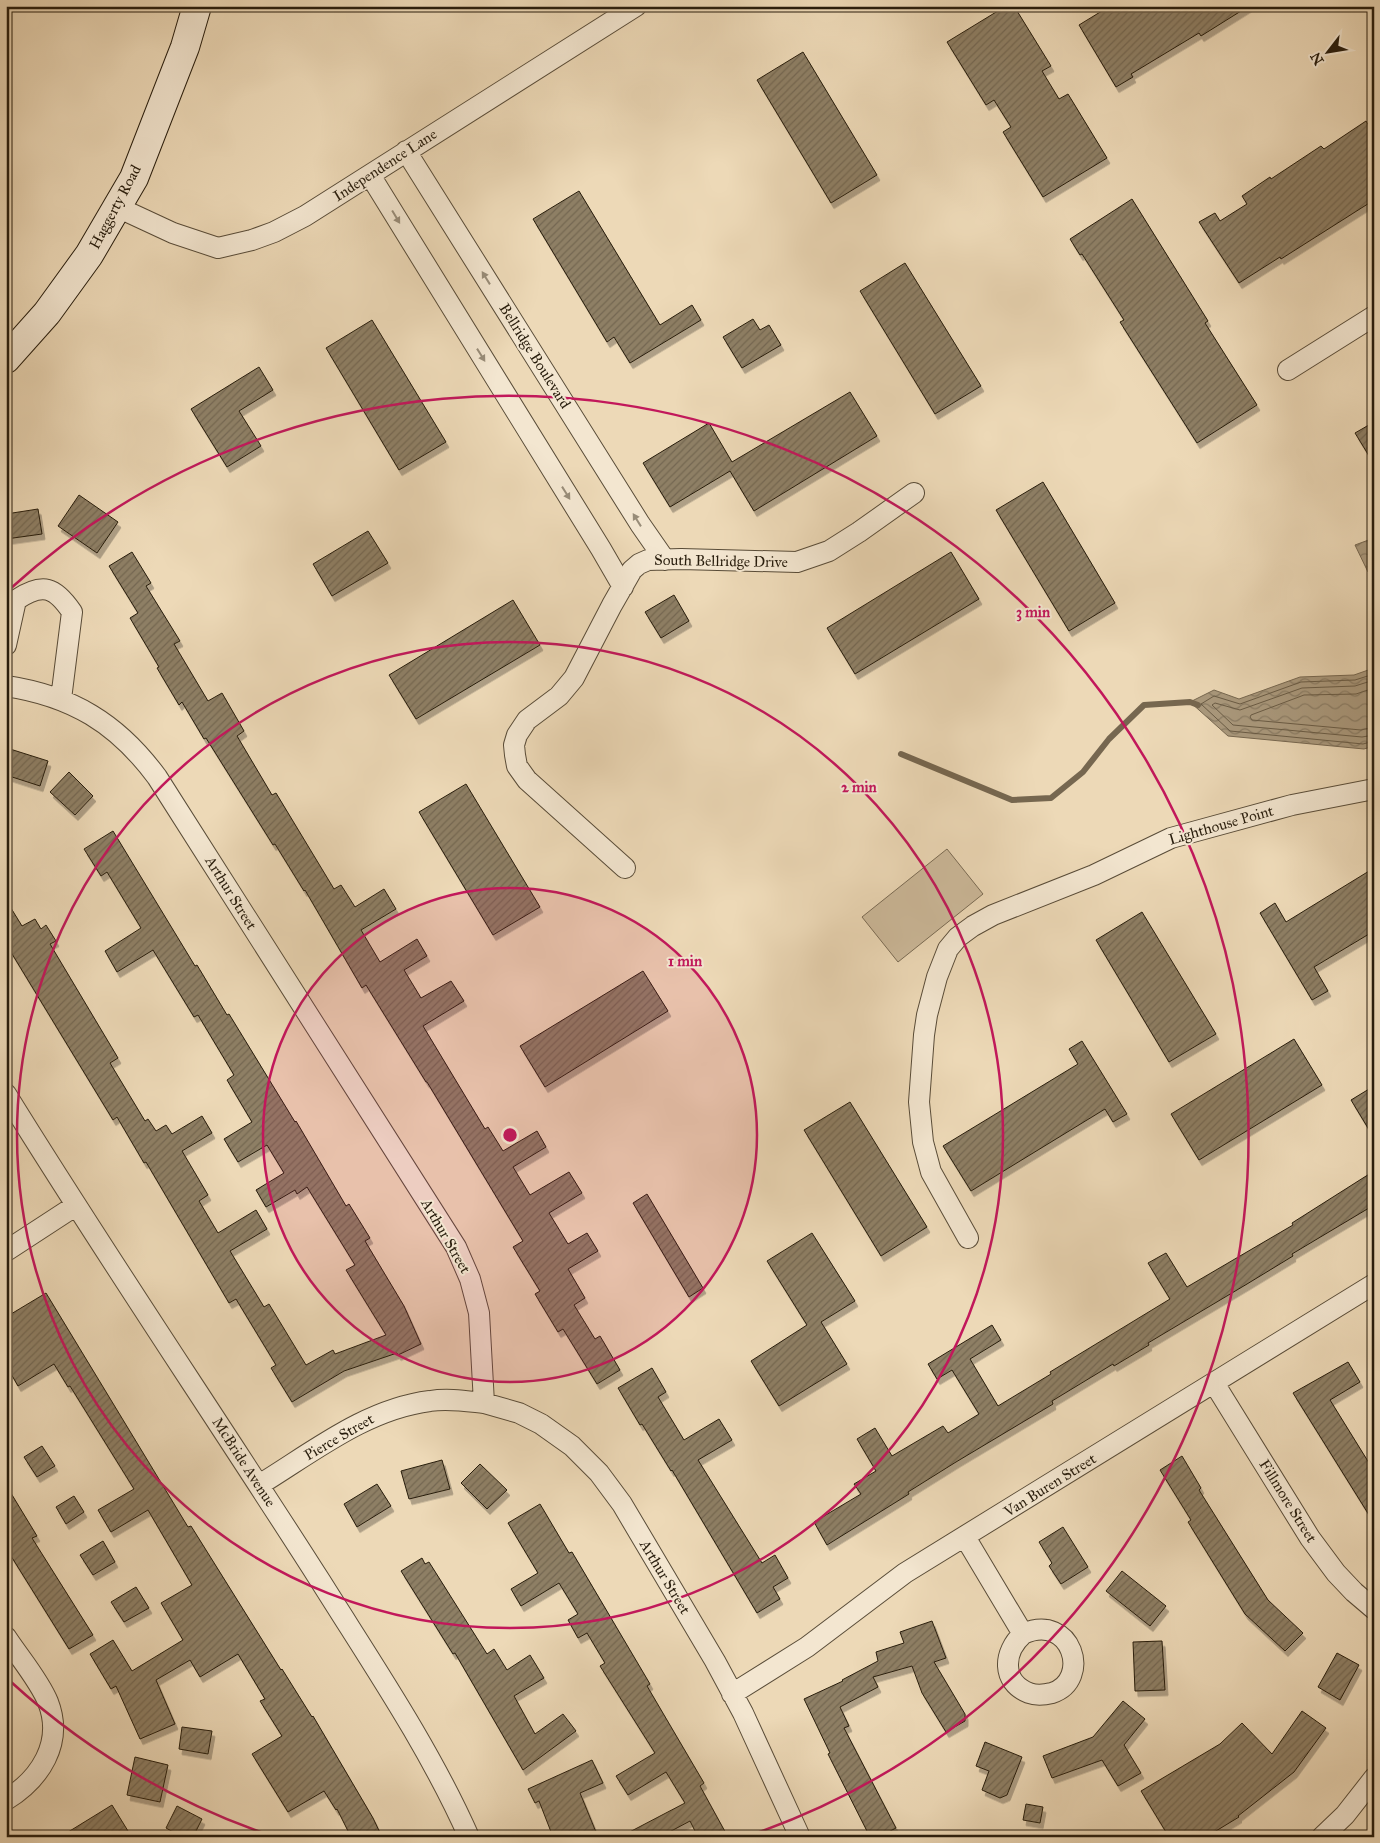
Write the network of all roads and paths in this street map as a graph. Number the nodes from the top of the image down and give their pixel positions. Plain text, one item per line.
1 (198, 6) edge
2 (636, 6) edge
3 (406, 151) junction
4 (370, 175) junction
5 (117, 207) junction
6 (1374, 316) edge
7 (6, 359) edge
8 (1288, 370) dead end
9 (914, 493) dead end
10 (665, 560) junction
11 (627, 579) junction
12 (6, 645) edge
13 (6, 686) edge
14 (61, 699) junction
15 (1374, 789) edge
16 (625, 868) dead end
17 (6, 1094) edge
18 (76, 1206) junction
19 (968, 1238) dead end
20 (6, 1251) edge
21 (1374, 1284) edge
22 (1214, 1383) junction
23 (484, 1403) junction
24 (259, 1485) junction
25 (965, 1537) junction
26 (1374, 1609) edge
27 (1023, 1634) dead end
28 (6, 1637) edge
29 (732, 1694) junction
30 (1374, 1778) edge
31 (6, 1800) edge
32 (469, 1837) edge
33 (800, 1837) edge
34 (1322, 1837) edge

1 - 5 main road, Haggerty Road
2 - 3 street, Independence Lane
3 - 4 street, Independence Lane
10 -> 3 street, Bellridge Boulevard
4 - 5 street, Independence Lane
4 -> 11 street
5 - 7 main road, Haggerty Road
6 - 8 street
9 - 10 street, South Bellridge Drive
10 - 11 street, South Bellridge Drive
11 - 16 street
12 - 14 street
13 - 14 street, Arthur Street
14 - 23 street, Arthur Street
15 - 19 street, Lighthouse Point
17 - 18 street, McBride Avenue
18 - 20 street
18 - 24 street, McBride Avenue
21 - 22 street, Van Buren Street
22 - 25 street, Van Buren Street
22 - 26 street, Fillmore Street
23 - 24 street, Pierce Street
23 - 29 street, Arthur Street
24 - 32 street, McBride Avenue
25 - 27 street
25 - 29 street, Van Buren Street
28 - 31 street
29 - 33 street, Arthur Street
30 - 34 street

